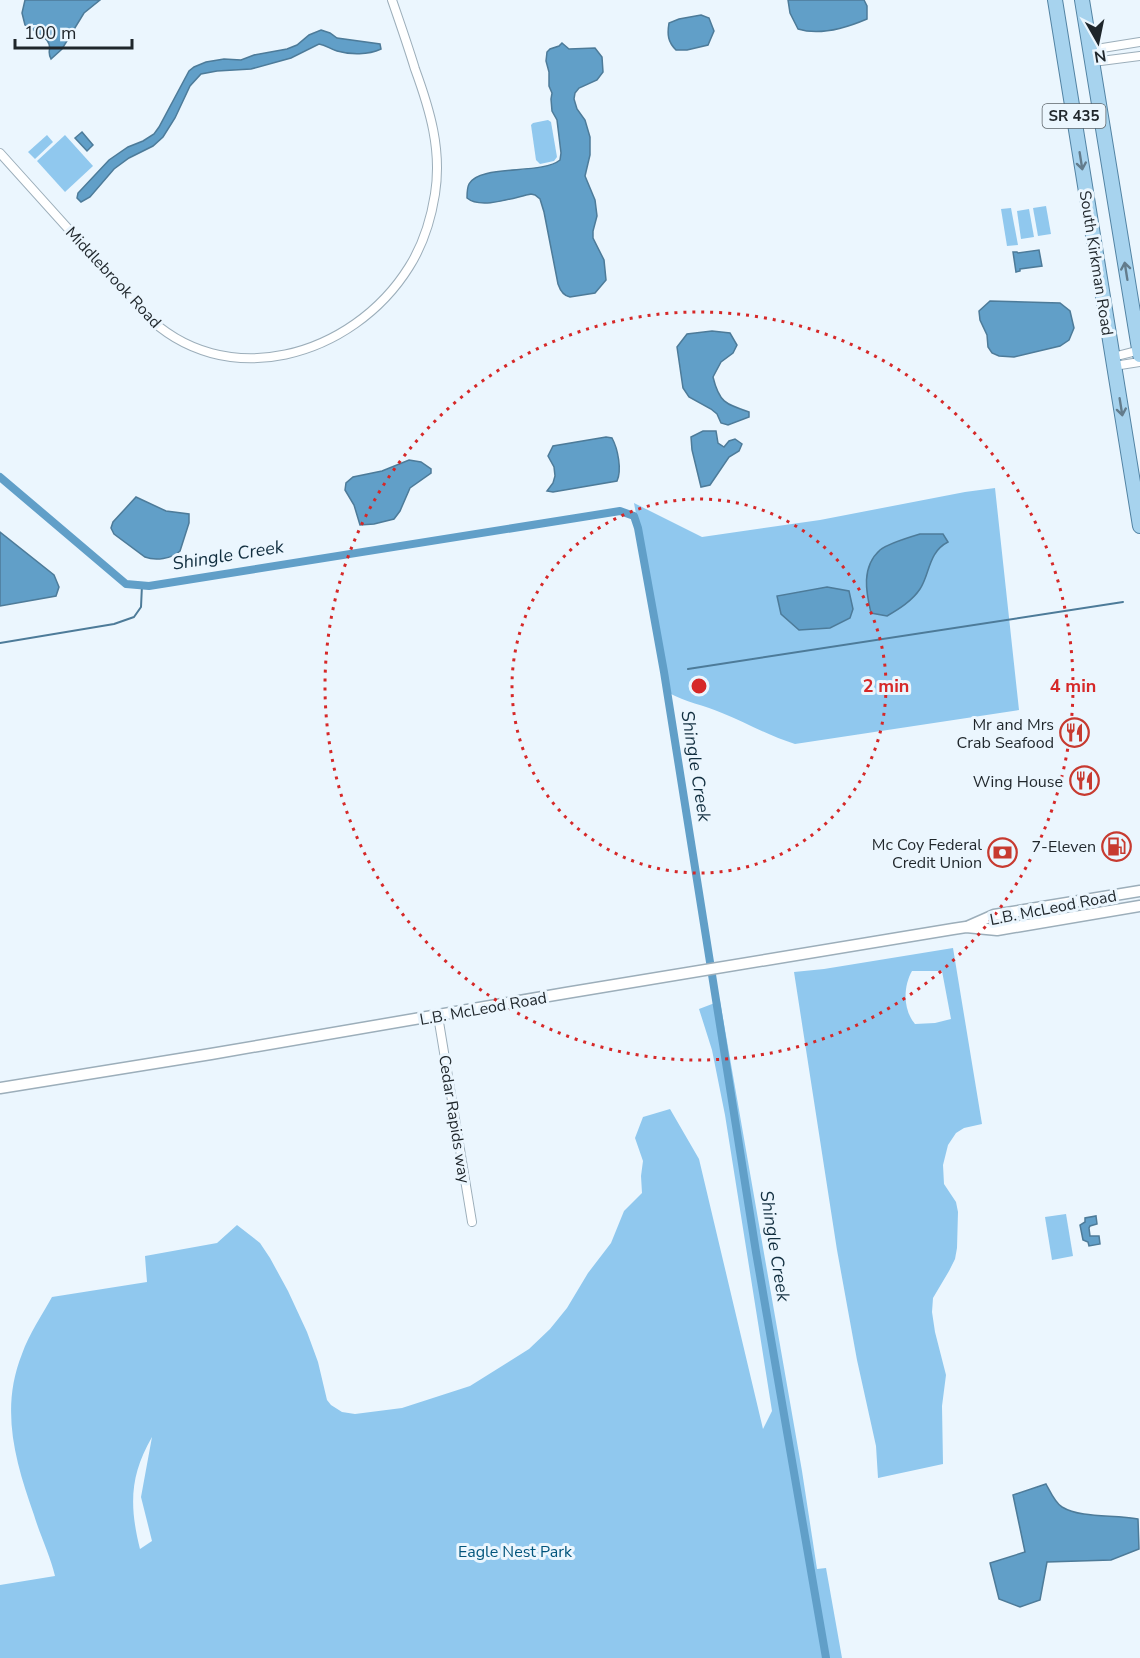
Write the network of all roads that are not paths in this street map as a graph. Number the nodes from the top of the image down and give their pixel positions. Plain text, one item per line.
1 (392, 0) edge
2 (1055, 0) edge
3 (1082, 0) edge
4 (1140, 42) edge
5 (1092, 56) junction
6 (1140, 56) edge
7 (0, 153) edge
8 (1140, 354) edge
9 (1113, 362) junction
10 (1140, 526) edge
11 (1140, 891) edge
12 (1140, 906) edge
13 (966, 927) junction
14 (438, 1016) junction
15 (0, 1088) edge
16 (472, 1222) dead end

1 - 7 street, Middlebrook Road
2 -> 9 main road, South Kirkman Road / SR 435
3 - 5 main road, South Kirkman Road / SR 435
4 - 5 street
5 - 6 street
8 -> 5 main road, South Kirkman Road / SR 435
8 - 9 street
9 -> 10 main road, South Kirkman Road / SR 435
11 - 13 street, L.B. McLeod Road
12 - 13 street, L.B. McLeod Road
13 - 14 street, L.B. McLeod Road
14 - 15 street, L.B. McLeod Road
14 - 16 street, Cedar Rapids way

